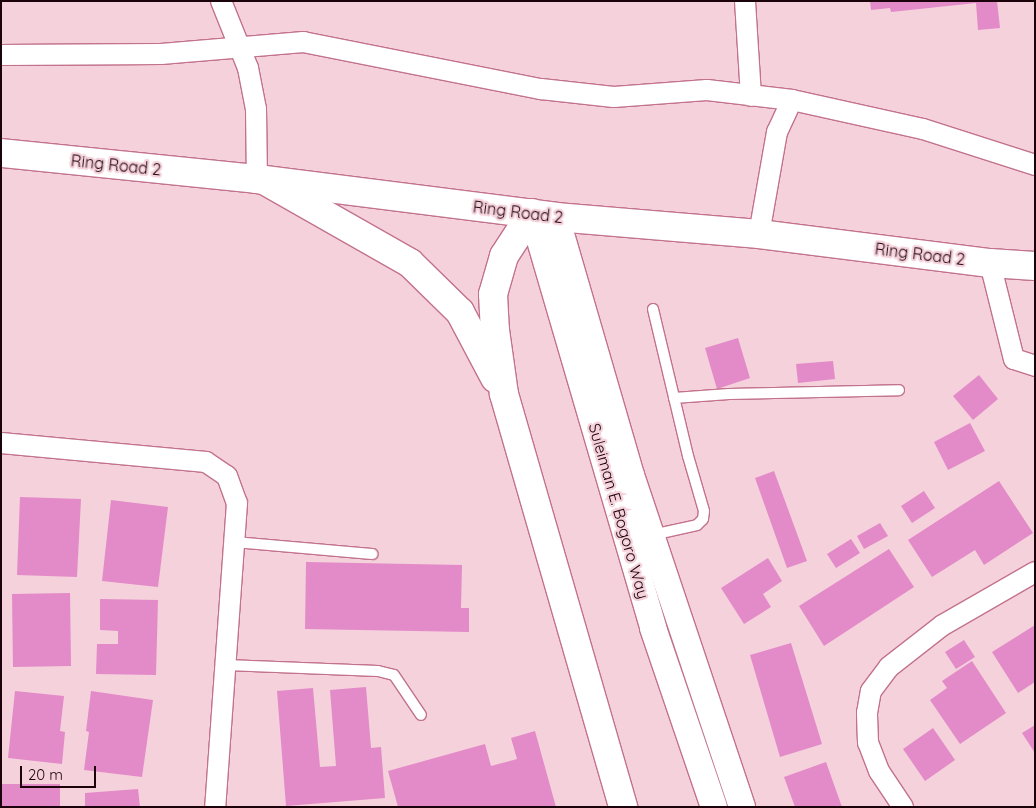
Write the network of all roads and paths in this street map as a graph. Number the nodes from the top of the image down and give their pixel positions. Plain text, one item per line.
1 (221, 1) edge
2 (746, 1) edge
3 (240, 49) junction
4 (1, 55) edge
5 (751, 96) junction
6 (792, 100) junction
7 (1, 153) edge
8 (1035, 165) edge
9 (260, 179) junction
10 (544, 215) junction
11 (759, 234) junction
12 (990, 263) junction
13 (1035, 266) edge
14 (653, 309) dead end
15 (1035, 366) edge
16 (899, 390) dead end
17 (504, 394) junction
18 (674, 398) junction
19 (1, 443) edge
20 (652, 536) junction
21 (234, 542) junction
22 (372, 554) dead end
23 (1035, 572) edge
24 (226, 665) junction
25 (421, 715) dead end
26 (215, 807) edge
27 (623, 807) edge
28 (714, 807) edge
29 (742, 807) edge
30 (903, 807) edge

1 - 3 street
2 - 5 street
3 - 4 street
3 - 5 street
3 - 9 street
5 - 6 street
6 - 8 street
6 - 11 street
7 - 9 main road, Ring Road 2
9 - 10 main road, Ring Road 2
9 - 17 main road
10 - 11 main road, Ring Road 2
10 - 17 main road
10 - 20 street, Suleiman E. Bogoro Way
10 - 28 street, Suleiman E. Bogoro Way
11 - 12 main road, Ring Road 2
12 - 13 main road, Ring Road 2
12 - 15 street
14 - 18 lane
16 - 18 lane
17 - 27 main road
18 - 20 lane
19 - 21 street
20 - 29 street, Suleiman E. Bogoro Way
21 - 22 lane
21 - 24 street
23 - 30 street
24 - 25 lane
24 - 26 street

